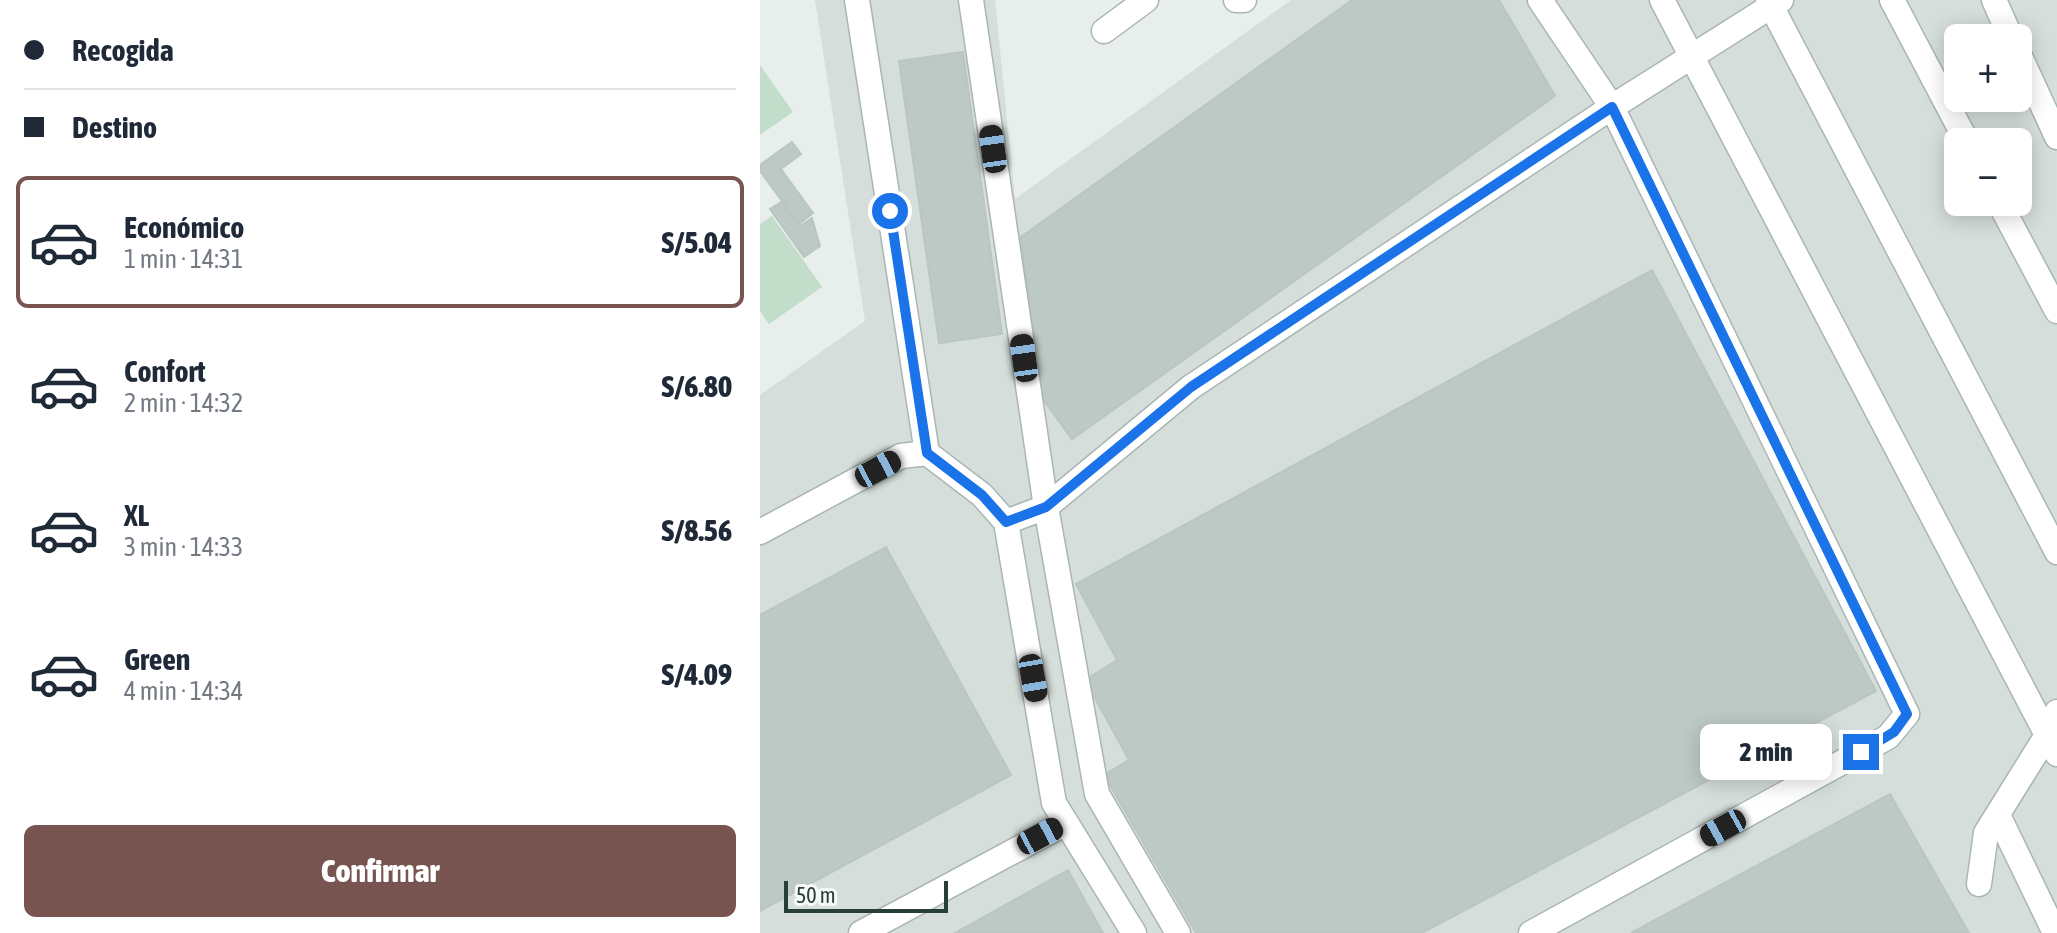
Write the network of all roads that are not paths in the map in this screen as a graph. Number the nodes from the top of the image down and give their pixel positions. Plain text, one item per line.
1 (857, 0) edge
2 (971, 0) edge
3 (1146, 0) edge
4 (1236, 0) edge
5 (1244, 0) edge
6 (1540, 0) edge
7 (1662, 0) edge
8 (1892, 0) edge
9 (1994, 0) edge
10 (1773, 2) edge
11 (2005, 24) edge
12 (1104, 31) dead end
13 (1693, 56) junction
14 (2032, 83) edge
15 (1612, 107) junction
16 (1960, 128) edge
17 (2057, 137) edge
18 (2006, 216) edge
19 (2057, 311) edge
20 (927, 453) junction
21 (1046, 507) junction
22 (1006, 522) junction
23 (760, 532) edge
24 (2057, 552) edge
25 (2057, 712) edge
26 (2052, 744) edge
27 (1998, 815) junction
28 (1066, 823) junction
29 (1979, 884) dead end
30 (861, 933) edge
31 (1134, 933) edge
32 (1178, 933) edge
33 (1531, 933) edge
34 (2055, 933) edge

1 - 20 lane
2 - 21 lane
3 - 12 lane
4 - 5 lane
6 - 15 lane
7 - 13 lane
8 - 16 lane
9 - 11 lane
10 - 13 lane
10 - 24 lane
13 - 15 lane
13 - 26 lane
14 - 17 lane
15 - 21 lane
15 - 33 lane
18 - 19 lane
20 - 22 lane
20 - 23 lane
21 - 22 lane
21 - 32 lane
22 - 28 lane
25 - 26 lane
26 - 27 lane
27 - 29 lane
27 - 34 lane
28 - 30 lane
28 - 31 lane

